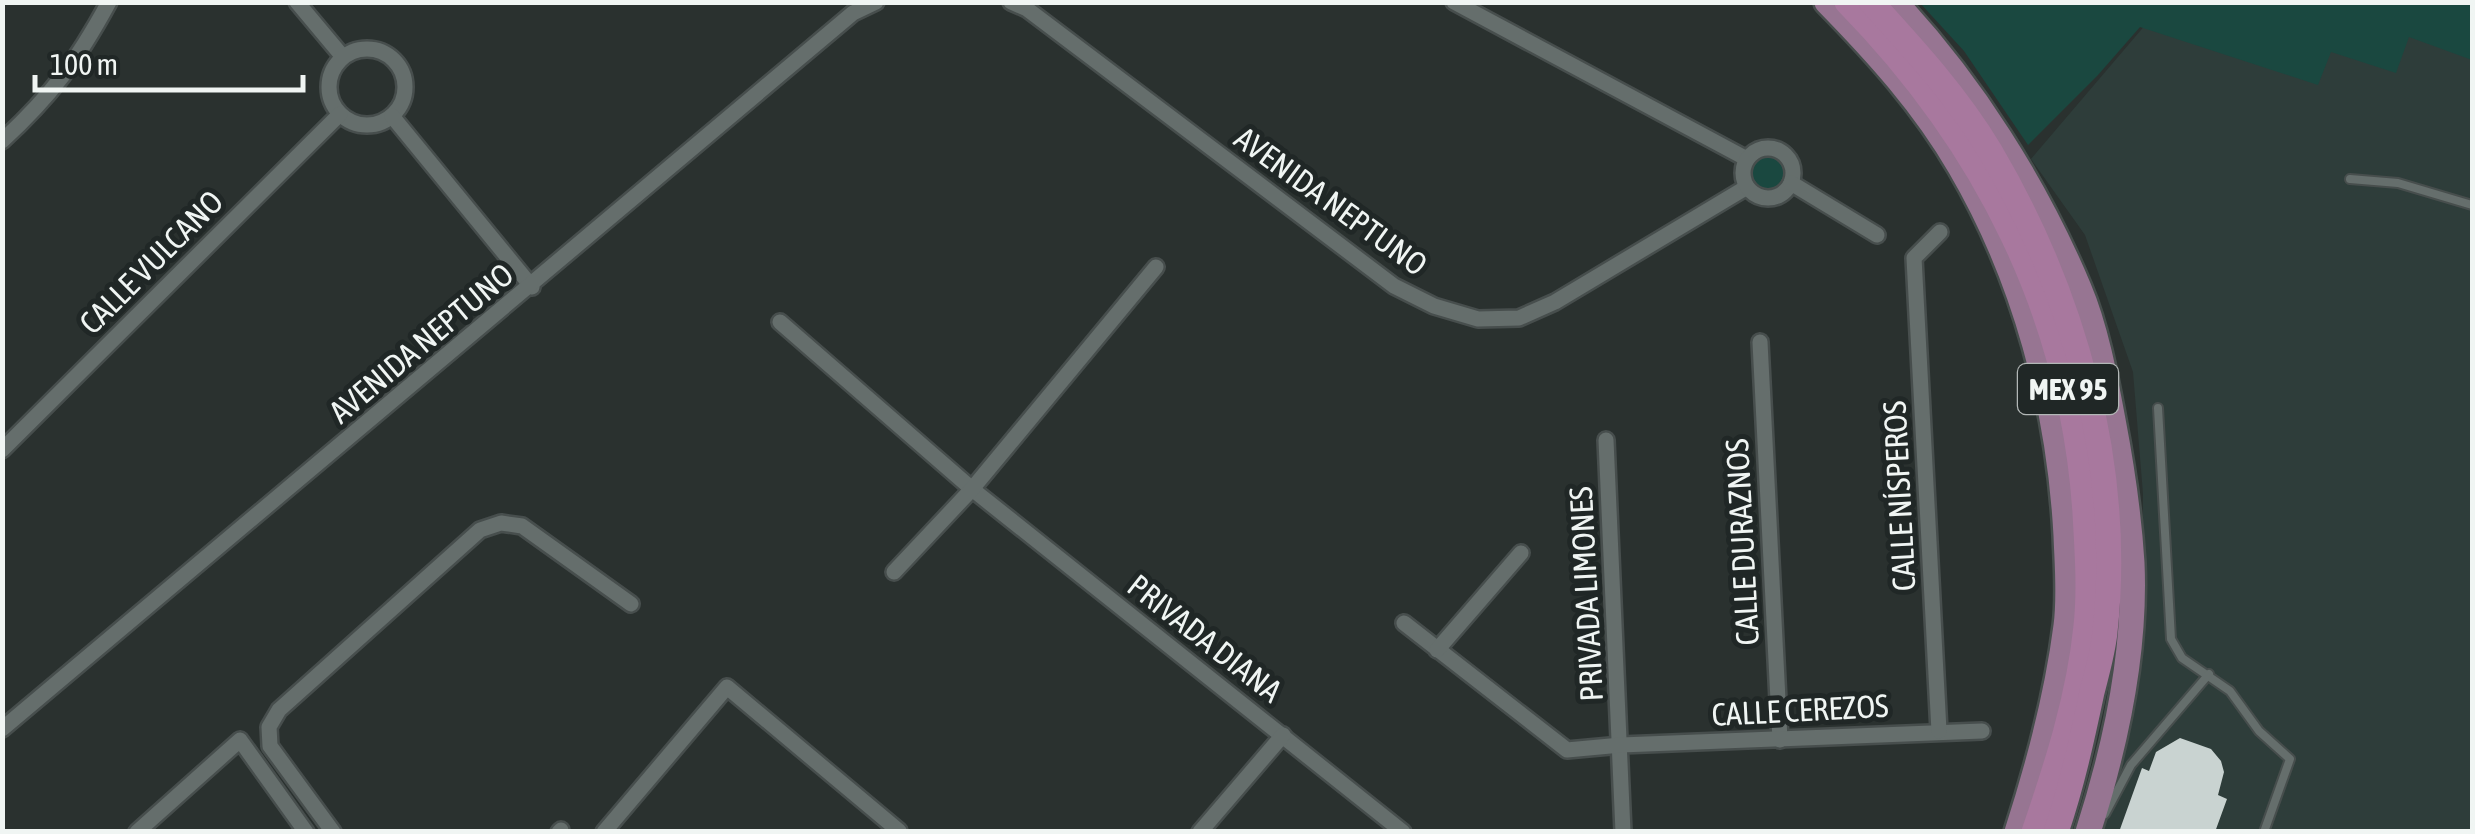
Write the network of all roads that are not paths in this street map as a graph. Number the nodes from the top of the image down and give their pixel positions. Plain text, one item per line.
1 (108, 2) edge
2 (296, 2) edge
3 (876, 2) edge
4 (1011, 2) edge
5 (1454, 2) edge
6 (1827, 2) edge
7 (1847, 2) edge
8 (1871, 2) edge
9 (1894, 2) edge
10 (343, 58) junction
11 (340, 114) junction
12 (392, 116) junction
13 (2, 141) edge
14 (1747, 160) junction
15 (2350, 179) dead end
16 (1791, 183) junction
17 (1748, 187) junction
18 (2472, 205) edge
19 (1940, 232) dead end
20 (1877, 236) dead end
21 (1156, 267) dead end
22 (532, 287) junction
23 (780, 322) dead end
24 (1760, 342) dead end
25 (2158, 408) dead end
26 (1606, 440) dead end
27 (2, 450) edge
28 (972, 489) junction
29 (1520, 554) dead end
30 (894, 572) dead end
31 (631, 604) dead end
32 (1404, 624) dead end
33 (1437, 650) junction
34 (2210, 674) junction
35 (2, 730) edge
36 (1939, 730) junction
37 (1982, 731) dead end
38 (1283, 735) junction
39 (1780, 740) junction
40 (1621, 745) junction
41 (1392, 828) edge
42 (899, 831) edge
43 (137, 832) edge
44 (306, 832) edge
45 (334, 832) edge
46 (604, 832) edge
47 (1200, 832) edge
48 (1623, 832) edge
49 (2018, 832) edge
50 (2034, 832) edge
51 (2056, 832) edge
52 (2091, 832) edge
53 (2264, 832) edge

1 - 13 street
2 - 10 street
3 - 22 street, AVENIDA NEPTUNO
4 - 17 street, AVENIDA NEPTUNO
5 - 14 street
6 - 49 main road, MEX 95
7 - 50 highway, MEX 95
8 - 51 highway, MEX 95
9 - 52 main road, MEX 95
10 - 11 street
10 - 12 street
11 - 12 street
11 - 27 street, CALLE VULCANO
12 - 22 street
14 - 16 street
14 - 17 street
15 - 18 lane
16 - 17 street
16 - 20 street
19 - 36 street, CALLE NÍSPEROS
21 - 28 street
22 - 35 street, AVENIDA NEPTUNO
23 - 28 street, PRIVADA DIANA
24 - 39 street, CALLE DURAZNOS
25 - 34 lane
26 - 40 street, PRIVADA LIMONES
28 - 30 street
28 - 38 street, PRIVADA DIANA
29 - 33 street
31 - 45 street
32 - 33 street, CALLE CEREZOS
33 - 40 street, CALLE CEREZOS
34 - 52 lane
34 - 53 lane
36 - 37 street, CALLE CEREZOS
36 - 39 street, CALLE CEREZOS
38 - 41 street, PRIVADA DIANA
38 - 47 street
39 - 40 street, CALLE CEREZOS
40 - 48 street, PRIVADA LIMONES
42 - 46 street
43 - 44 street

